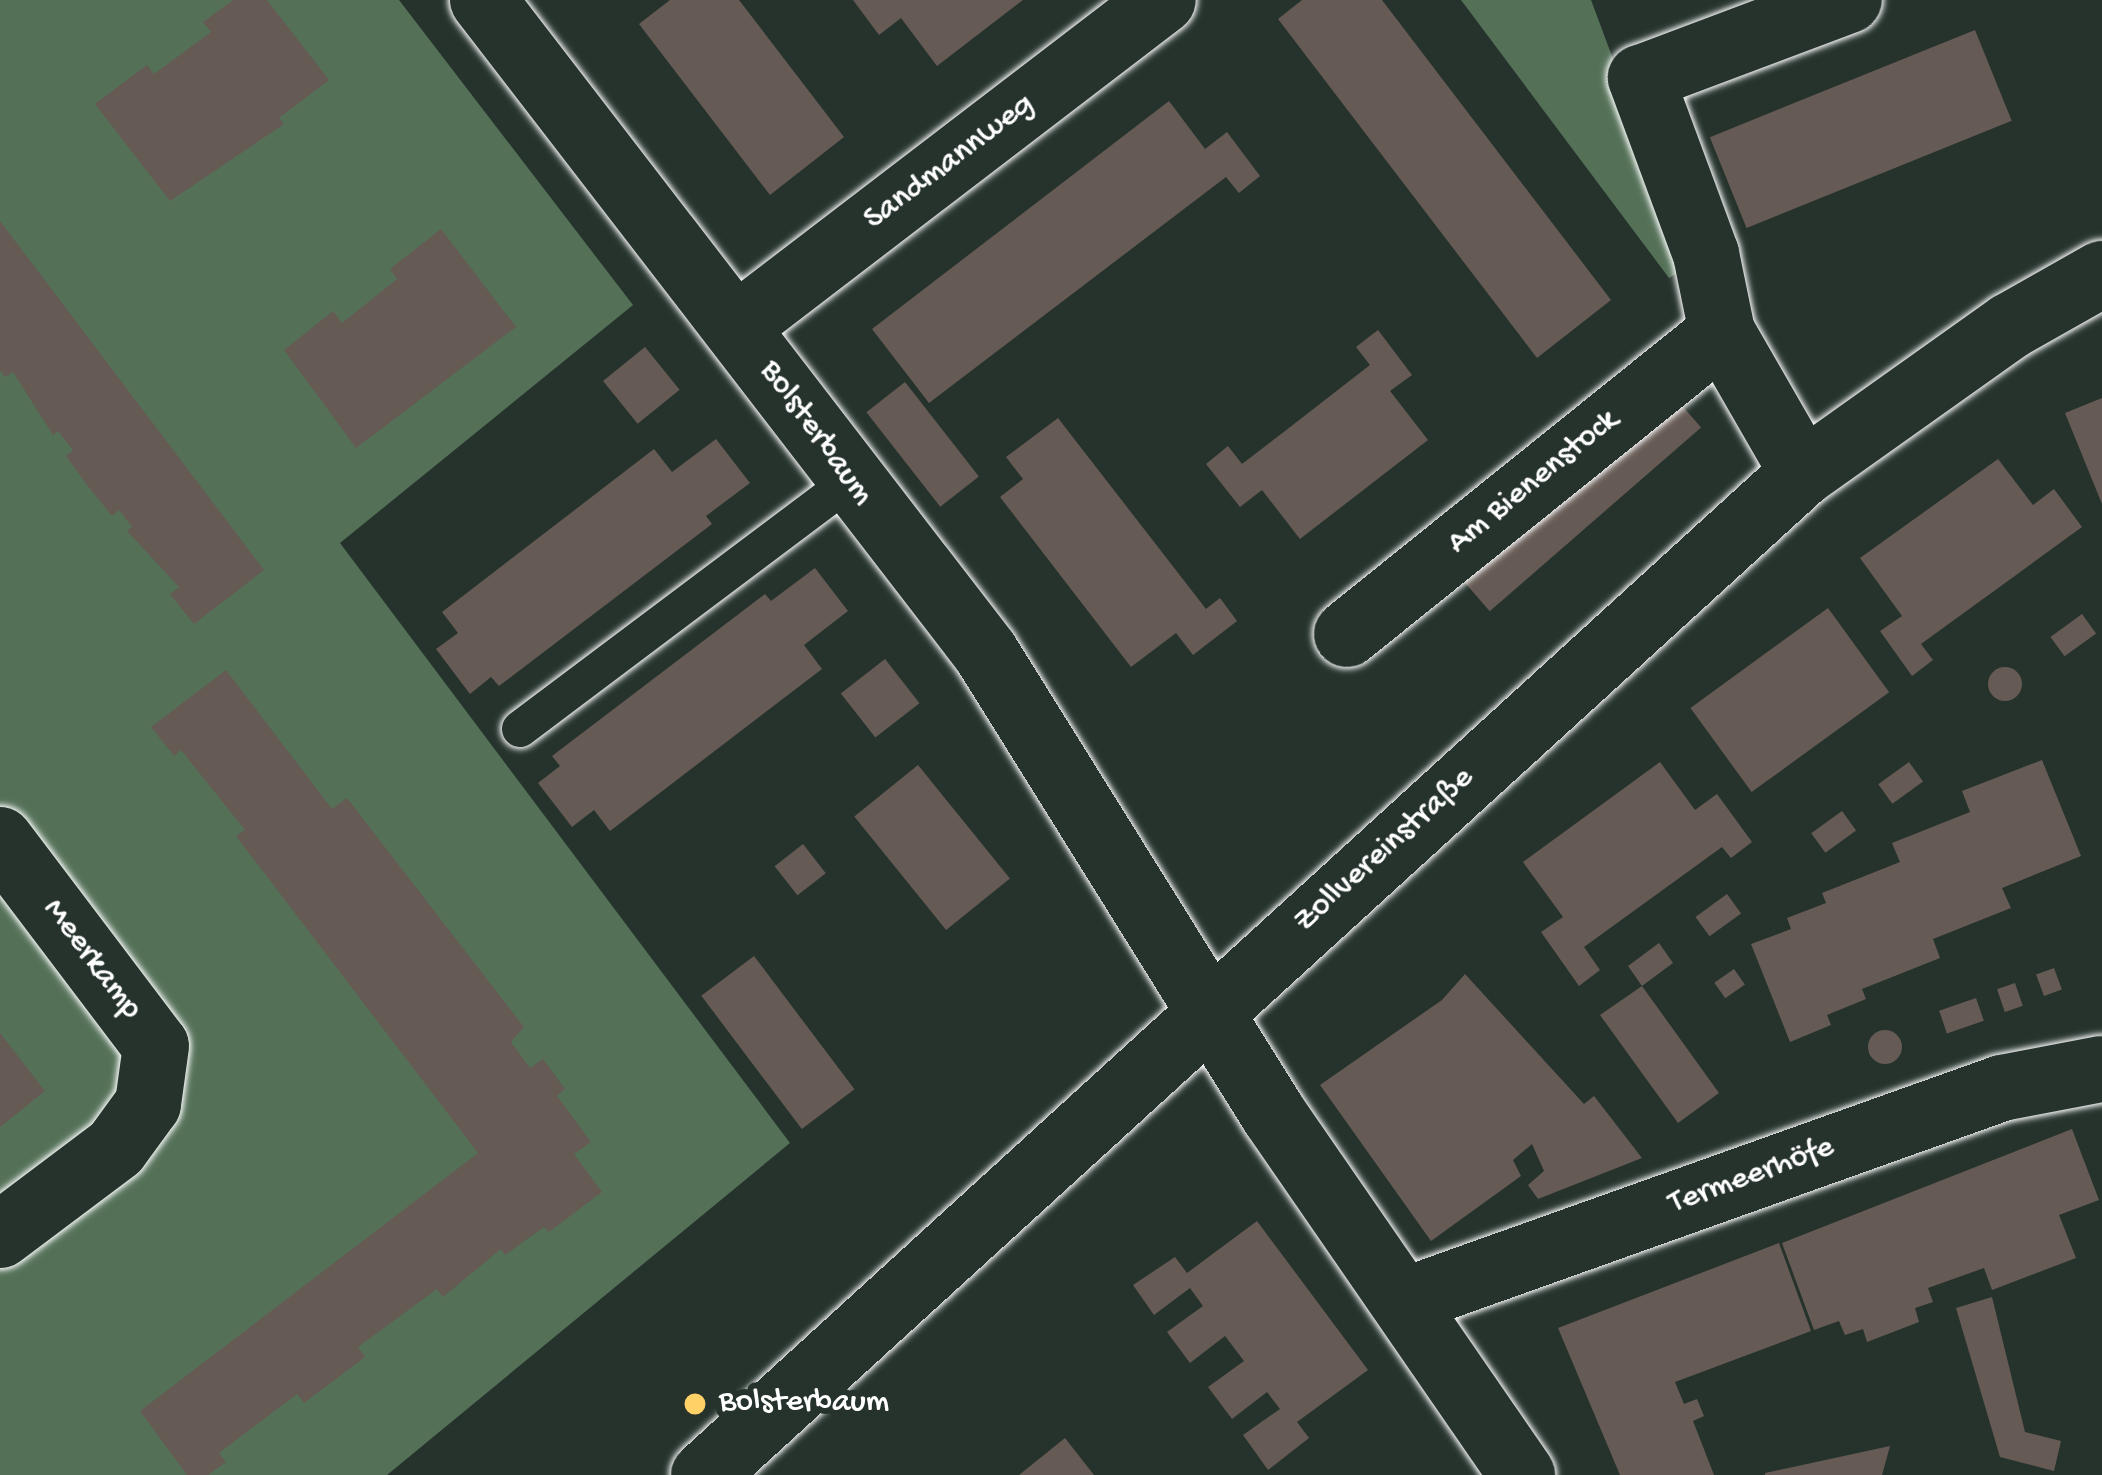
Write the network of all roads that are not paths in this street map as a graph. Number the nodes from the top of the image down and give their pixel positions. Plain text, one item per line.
1 (483, 0) edge
2 (1163, 0) edge
3 (1849, 0) edge
4 (2102, 274) edge
5 (736, 326) junction
6 (1722, 332) junction
7 (1803, 473) junction
8 (849, 482) junction
9 (1347, 634) dead end
10 (520, 729) dead end
11 (0, 840) edge
12 (1209, 1011) junction
13 (2102, 1069) edge
14 (0, 1235) edge
15 (1407, 1300) junction
16 (704, 1475) edge
17 (1522, 1475) edge

1 - 5 street, Bolsterbaum
2 - 5 street, Sandmannweg
3 - 6 street
4 - 7 street, Zollvereinstraße
5 - 8 street, Bolsterbaum
6 - 7 street
6 - 9 street, Am Bienenstock
7 - 12 street, Zollvereinstraße
8 - 10 lane
8 - 12 street, Bolsterbaum
11 - 14 street, Meerkamp
12 - 15 street, Bolsterbaum
12 - 16 street, Zollvereinstraße
13 - 15 street, Termeerhöfe
15 - 17 street, Bolsterbaum

